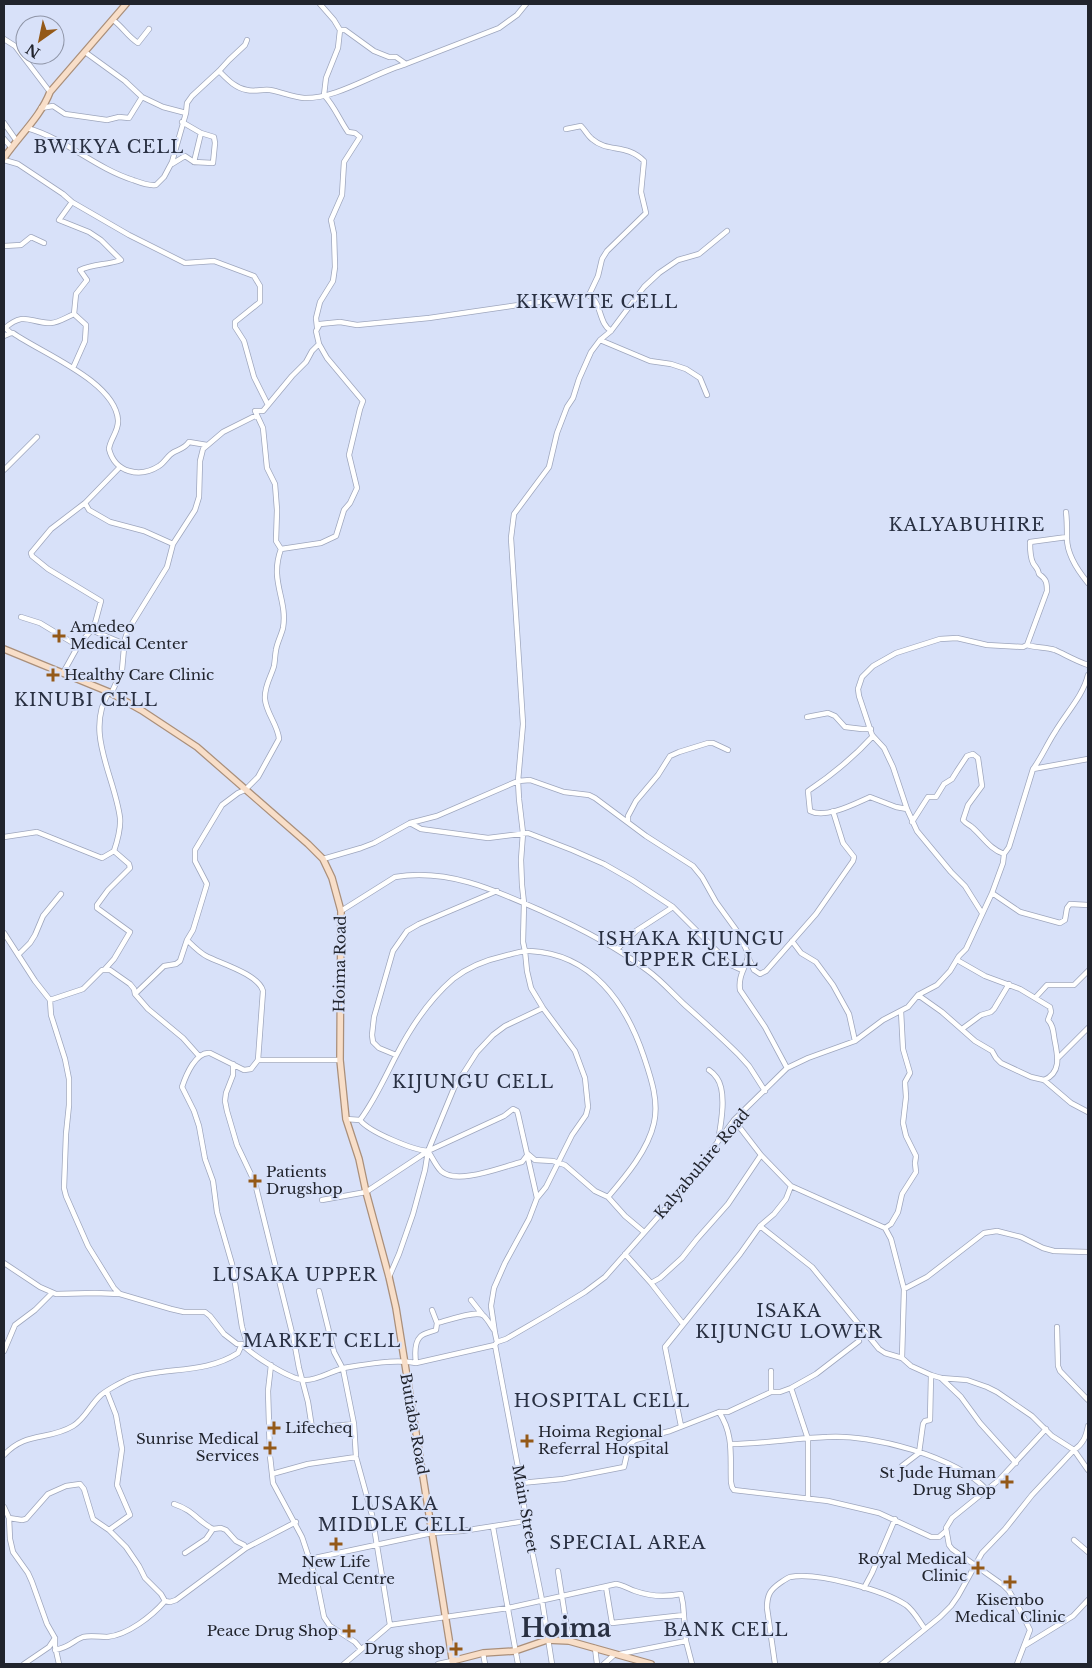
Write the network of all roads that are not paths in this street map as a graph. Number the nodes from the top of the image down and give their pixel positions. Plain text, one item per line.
1 (126, 4) edge
2 (320, 4) edge
3 (526, 4) edge
4 (113, 20) junction
5 (149, 29) dead end
6 (340, 30) junction
7 (4, 38) edge
8 (247, 40) dead end
9 (85, 52) junction
10 (406, 64) junction
11 (219, 72) junction
12 (50, 92) junction
13 (324, 95) junction
14 (142, 97) junction
15 (41, 108) junction
16 (186, 113) junction
17 (182, 122) junction
18 (4, 123) edge
19 (27, 128) junction
20 (566, 129) dead end
21 (201, 133) junction
22 (4, 138) edge
23 (16, 140) junction
24 (11, 147) junction
25 (4, 159) edge
26 (194, 162) junction
27 (172, 164) junction
28 (72, 202) junction
29 (727, 231) dead end
30 (44, 243) dead end
31 (4, 246) edge
32 (589, 296) junction
33 (74, 314) junction
34 (317, 329) junction
35 (611, 330) junction
36 (11, 333) junction
37 (4, 336) edge
38 (600, 340) junction
39 (319, 344) junction
40 (73, 368) junction
41 (708, 395) dead end
42 (268, 405) junction
43 (256, 411) junction
44 (37, 437) dead end
45 (206, 445) junction
46 (120, 467) junction
47 (4, 470) edge
48 (85, 502) junction
49 (1066, 512) dead end
50 (1066, 537) junction
51 (173, 544) junction
52 (281, 549) junction
53 (1088, 583) edge
54 (22, 616) dead end
55 (94, 627) junction
56 (127, 645) junction
57 (1027, 645) junction
58 (78, 646) junction
59 (4, 649) edge
60 (1088, 665) edge
61 (63, 672) junction
62 (1088, 675) edge
63 (110, 693) junction
64 (807, 717) dead end
65 (871, 729) junction
66 (873, 736) junction
67 (728, 750) dead end
68 (1088, 760) edge
69 (1033, 769) junction
70 (518, 781) junction
71 (245, 790) junction
72 (907, 809) junction
73 (833, 811) junction
74 (628, 818) junction
75 (912, 822) junction
76 (410, 823) junction
77 (523, 833) junction
78 (4, 837) edge
79 (114, 852) junction
80 (1004, 854) junction
81 (323, 859) junction
82 (497, 891) junction
83 (992, 893) junction
84 (61, 894) dead end
85 (524, 903) junction
86 (1088, 905) edge
87 (673, 907) junction
88 (341, 911) junction
89 (982, 913) junction
90 (4, 934) edge
91 (187, 940) junction
92 (792, 941) junction
93 (617, 949) junction
94 (525, 951) junction
95 (18, 955) junction
96 (748, 957) junction
97 (957, 960) junction
98 (105, 969) junction
99 (742, 970) junction
100 (1088, 971) edge
101 (1009, 984) junction
102 (135, 994) junction
103 (918, 995) junction
104 (1036, 997) junction
105 (50, 1000) junction
106 (543, 1008) junction
107 (901, 1011) junction
108 (1088, 1028) edge
109 (962, 1029) junction
110 (855, 1041) junction
111 (396, 1055) junction
112 (199, 1056) junction
113 (1058, 1058) junction
114 (258, 1060) junction
115 (340, 1060) junction
116 (233, 1064) junction
117 (786, 1068) junction
118 (709, 1070) dead end
119 (1044, 1080) junction
120 (765, 1091) junction
121 (1088, 1112) edge
122 (346, 1119) junction
123 (360, 1120) junction
124 (734, 1120) junction
125 (718, 1142) junction
126 (428, 1151) junction
127 (528, 1154) junction
128 (761, 1155) junction
129 (558, 1162) junction
130 (791, 1186) junction
131 (366, 1192) junction
132 (608, 1197) junction
133 (537, 1198) junction
134 (322, 1200) dead end
135 (760, 1226) junction
136 (885, 1228) junction
137 (644, 1232) junction
138 (1088, 1252) edge
139 (625, 1254) junction
140 (4, 1263) edge
141 (389, 1277) junction
142 (651, 1283) junction
143 (904, 1289) junction
144 (319, 1291) dead end
145 (52, 1293) junction
146 (120, 1294) junction
147 (471, 1300) dead end
148 (432, 1310) dead end
149 (485, 1317) junction
150 (437, 1323) junction
151 (683, 1324) junction
152 (1057, 1327) dead end
153 (494, 1331) junction
154 (858, 1341) dead end
155 (496, 1343) junction
156 (242, 1344) junction
157 (4, 1351) edge
158 (249, 1352) junction
159 (902, 1358) junction
160 (403, 1361) junction
161 (416, 1362) junction
162 (270, 1365) junction
163 (343, 1369) junction
164 (771, 1371) dead end
165 (931, 1375) junction
166 (941, 1378) junction
167 (302, 1380) junction
168 (791, 1388) junction
169 (107, 1392) junction
170 (771, 1392) junction
171 (1088, 1400) edge
172 (719, 1412) junction
173 (354, 1424) junction
174 (681, 1426) junction
175 (1088, 1426) edge
176 (1046, 1429) junction
177 (808, 1439) junction
178 (731, 1444) junction
179 (1074, 1450) junction
180 (920, 1453) junction
181 (4, 1455) edge
182 (356, 1457) junction
183 (1016, 1463) junction
184 (902, 1466) dead end
185 (1088, 1470) edge
186 (272, 1474) junction
187 (521, 1484) junction
188 (987, 1490) junction
189 (808, 1499) junction
190 (174, 1504) dead end
191 (4, 1507) edge
192 (9, 1518) junction
193 (895, 1519) junction
194 (526, 1521) junction
195 (296, 1522) junction
196 (493, 1527) junction
197 (213, 1529) junction
198 (109, 1530) junction
199 (946, 1531) junction
200 (432, 1533) junction
201 (1074, 1540) dead end
202 (376, 1544) junction
203 (246, 1548) junction
204 (1088, 1552) edge
205 (185, 1553) dead end
206 (310, 1559) junction
207 (975, 1564) junction
208 (558, 1571) dead end
209 (606, 1587) junction
210 (864, 1588) junction
211 (562, 1596) junction
212 (542, 1600) junction
213 (1088, 1600) edge
214 (165, 1601) junction
215 (508, 1608) junction
216 (684, 1616) junction
217 (445, 1618) junction
218 (390, 1625) junction
219 (925, 1629) junction
220 (55, 1638) junction
221 (547, 1640) junction
222 (570, 1641) junction
223 (686, 1641) junction
224 (1023, 1647) junction
225 (595, 1648) junction
226 (361, 1649) junction
227 (55, 1650) junction
228 (515, 1651) junction
229 (483, 1653) junction
230 (618, 1654) junction
231 (452, 1663) edge
232 (24, 1664) edge
233 (59, 1664) edge
234 (344, 1664) edge
235 (438, 1664) edge
236 (485, 1664) edge
237 (518, 1664) edge
238 (552, 1664) edge
239 (597, 1664) edge
240 (604, 1664) edge
241 (651, 1664) edge
242 (692, 1664) edge
243 (775, 1664) edge
244 (882, 1664) edge
245 (1017, 1664) edge

1 - 4 main road
2 - 6 street
3 - 10 street
4 - 5 street
4 - 9 main road
6 - 10 street
6 - 13 street
7 - 12 street
8 - 11 street
9 - 12 main road
9 - 14 street
10 - 13 street
11 - 13 street
11 - 16 street
12 - 15 main road
13 - 34 street
14 - 15 street
14 - 16 street
15 - 19 main road
16 - 17 street
17 - 21 street
17 - 27 street
18 - 23 street
19 - 23 main road
19 - 27 street
20 - 32 street
21 - 26 street
21 - 26 street
22 - 24 street
23 - 24 main road
24 - 25 main road
25 - 28 street
26 - 27 street
28 - 33 street
28 - 42 street
29 - 35 street
30 - 31 street
32 - 34 street
32 - 35 street
33 - 36 street
33 - 40 street
34 - 39 street
35 - 38 street
36 - 37 street
36 - 40 street
38 - 41 street
38 - 70 street
39 - 42 street
39 - 52 street
40 - 46 street
42 - 43 street
43 - 45 street
43 - 52 street
44 - 47 street
45 - 46 street
45 - 51 street
46 - 48 street
48 - 51 street
48 - 55 street
49 - 50 street
50 - 53 street
50 - 57 street
51 - 56 street
52 - 71 street
54 - 58 street
55 - 56 street
55 - 58 street
56 - 63 street
57 - 60 street
57 - 65 street
58 - 61 street
59 - 61 main road, Hoima Road
61 - 63 main road, Hoima Road
62 - 69 street, Kalyabuhire Road
63 - 71 main road, Hoima Road
63 - 79 street
64 - 65 street
65 - 66 street
66 - 72 street
66 - 73 street
67 - 74 street
68 - 69 street
69 - 80 street, Kalyabuhire Road
70 - 74 street
70 - 76 street
70 - 77 street
71 - 81 main road, Hoima Road
71 - 91 street
72 - 73 street
72 - 75 street
73 - 92 street
74 - 96 street
75 - 80 street
75 - 89 street
76 - 77 street
76 - 81 street
77 - 85 street
77 - 87 street
78 - 79 street
79 - 98 street
80 - 83 street, Kalyabuhire Road
81 - 88 main road, Hoima Road
82 - 85 street
82 - 88 street
82 - 111 street
83 - 86 street
83 - 89 street, Kalyabuhire Road
84 - 95 street
85 - 93 street
85 - 94 street
87 - 93 street
87 - 99 street
88 - 115 main road, Hoima Road
89 - 97 street, Kalyabuhire Road
90 - 95 street
91 - 102 street
91 - 114 street
92 - 96 street
92 - 110 street
93 - 120 street
94 - 106 street
94 - 111 street
94 - 132 street
95 - 105 street
96 - 99 street
97 - 101 street
97 - 103 street, Kalyabuhire Road
98 - 102 street
98 - 105 street
99 - 117 street
100 - 104 street
101 - 104 street
101 - 109 street
102 - 112 street
103 - 107 street, Kalyabuhire Road
103 - 109 street
104 - 113 street
105 - 146 street
106 - 126 street
106 - 129 street
107 - 110 street, Kalyabuhire Road
107 - 136 street
108 - 113 street
109 - 119 street
110 - 117 street, Kalyabuhire Road
111 - 123 street
112 - 116 street
112 - 158 street
113 - 119 street
114 - 115 street
114 - 116 street
115 - 122 main road, Hoima Road
116 - 167 street
117 - 120 street, Kalyabuhire Road
118 - 125 street
119 - 121 street
120 - 124 street, Kalyabuhire Road
122 - 123 street
122 - 131 main road, Hoima Road
123 - 126 street
124 - 125 street, Kalyabuhire Road
124 - 128 street
125 - 137 street, Kalyabuhire Road
126 - 127 street
126 - 127 street
126 - 131 street
126 - 141 street
127 - 129 street
127 - 133 street
128 - 130 street
128 - 142 street
129 - 132 street
129 - 133 street
130 - 135 street
130 - 136 street
131 - 134 street
131 - 141 main road, Hoima Road
132 - 137 street
133 - 153 street
135 - 151 street
135 - 159 street
136 - 143 street
137 - 139 street, Kalyabuhire Road
138 - 143 street
139 - 142 street
139 - 155 street, Kalyabuhire Road
140 - 145 street
141 - 160 main road, Hoima Road
142 - 151 street
143 - 159 street
144 - 163 street
145 - 146 street
145 - 157 street
146 - 156 street
147 - 149 street
148 - 150 street
149 - 150 street
149 - 153 street
150 - 161 street
151 - 174 street
152 - 171 street
153 - 155 street, Main Street
154 - 168 street
155 - 161 street, Kalyabuhire Road
155 - 187 street, Main Street
156 - 158 street
156 - 169 street
158 - 162 street
159 - 165 street
160 - 161 street, Kalyabuhire Road
160 - 163 street, Kalyabuhire Road
160 - 200 main road, Butiaba Road
162 - 167 street
162 - 186 street
163 - 167 street, Kalyabuhire Road
163 - 173 street
164 - 170 street
165 - 166 street
165 - 180 street
166 - 176 street
166 - 183 street
167 - 173 street
168 - 170 street
168 - 177 street
169 - 181 street
169 - 198 street
170 - 172 street
172 - 174 street
172 - 178 street
173 - 182 street
174 - 187 street
175 - 179 street
176 - 179 street
176 - 183 street
177 - 178 street
177 - 180 street
177 - 189 street
178 - 189 street
179 - 185 street
179 - 207 street
180 - 184 street
180 - 188 street
182 - 186 street
182 - 202 street
183 - 188 street
186 - 195 street
187 - 194 street, Main Street
188 - 199 street
189 - 193 street
190 - 197 street
191 - 192 street
192 - 198 street
192 - 220 street
193 - 199 street
193 - 210 street
194 - 196 street
194 - 212 street, Main Street
195 - 203 street
195 - 206 street
196 - 200 street
196 - 215 street
197 - 203 street
197 - 205 street
198 - 214 street
199 - 207 street
200 - 202 street
200 - 217 main road, Butiaba Road
201 - 204 street
202 - 206 street
202 - 218 street
203 - 214 street
206 - 226 street
207 - 219 street
207 - 224 street
208 - 211 street
209 - 211 street
209 - 216 street
209 - 216 street
210 - 219 street
210 - 243 street
211 - 212 street
211 - 222 street
212 - 215 street
212 - 221 street, Main Street
213 - 224 street
214 - 227 street
215 - 217 street
215 - 228 street
216 - 223 street
217 - 218 street
217 - 231 main road, Butiaba Road
218 - 226 street
219 - 244 street
220 - 227 street
220 - 232 street
221 - 222 main road
221 - 228 main road
221 - 238 street, Main Street
222 - 225 main road
223 - 230 street
223 - 242 street
224 - 245 street
225 - 230 main road
225 - 239 street
226 - 234 street
227 - 233 street
228 - 229 main road
228 - 237 street
229 - 231 main road
229 - 236 street
230 - 240 street
230 - 241 main road
231 - 235 street

